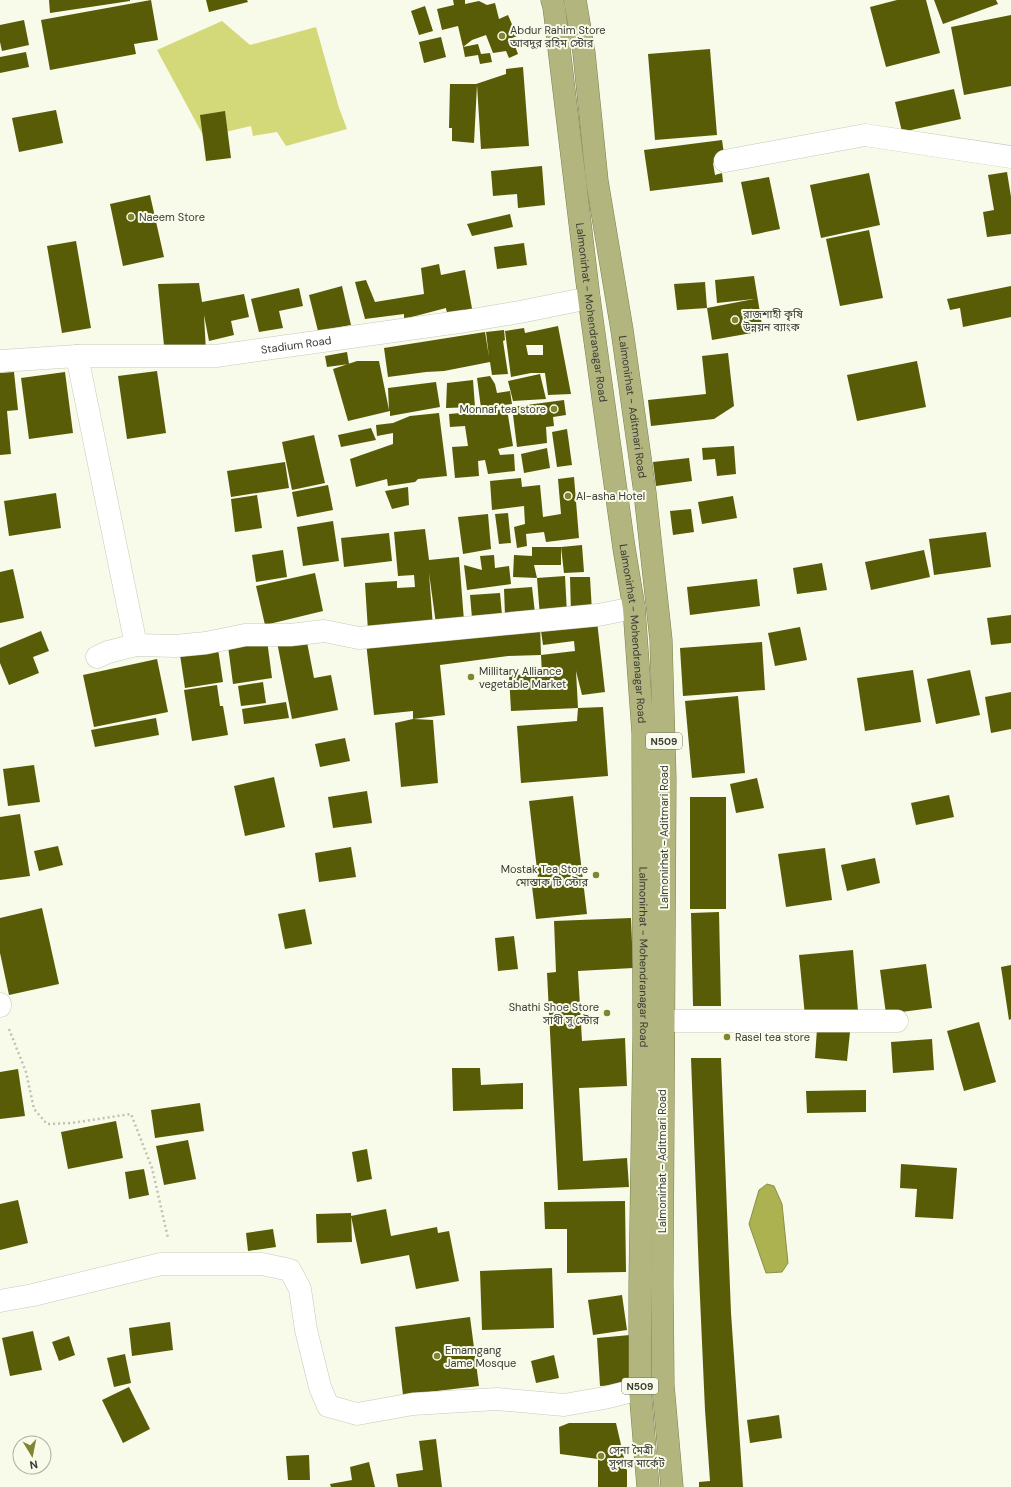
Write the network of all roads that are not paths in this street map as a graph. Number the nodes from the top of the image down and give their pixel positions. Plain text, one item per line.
1 (552, 0) edge
2 (575, 0) edge
3 (1011, 157) edge
4 (725, 162) dead end
5 (589, 298) junction
6 (77, 356) junction
7 (0, 361) edge
8 (634, 608) junction
9 (136, 645) junction
10 (97, 657) dead end
11 (663, 1021) junction
12 (897, 1021) dead end
13 (0, 1301) edge
14 (640, 1389) junction
15 (648, 1487) edge
16 (672, 1487) edge

1 - 5 highway, Lalmonirhat - Mohendranagar Road / N509
2 - 11 highway, Lalmonirhat - Aditmari Road / N509
3 - 4 street
5 - 6 street, Stadium Road
5 - 8 highway, Lalmonirhat - Mohendranagar Road / N509
6 - 7 street, Stadium Road
6 - 9 street
8 - 9 street
8 - 14 highway, Lalmonirhat - Mohendranagar Road / N509
9 - 10 street
11 - 12 street
11 - 16 highway, Lalmonirhat - Aditmari Road / N509
13 - 14 street
14 - 15 highway, Lalmonirhat - Mohendranagar Road / N509

